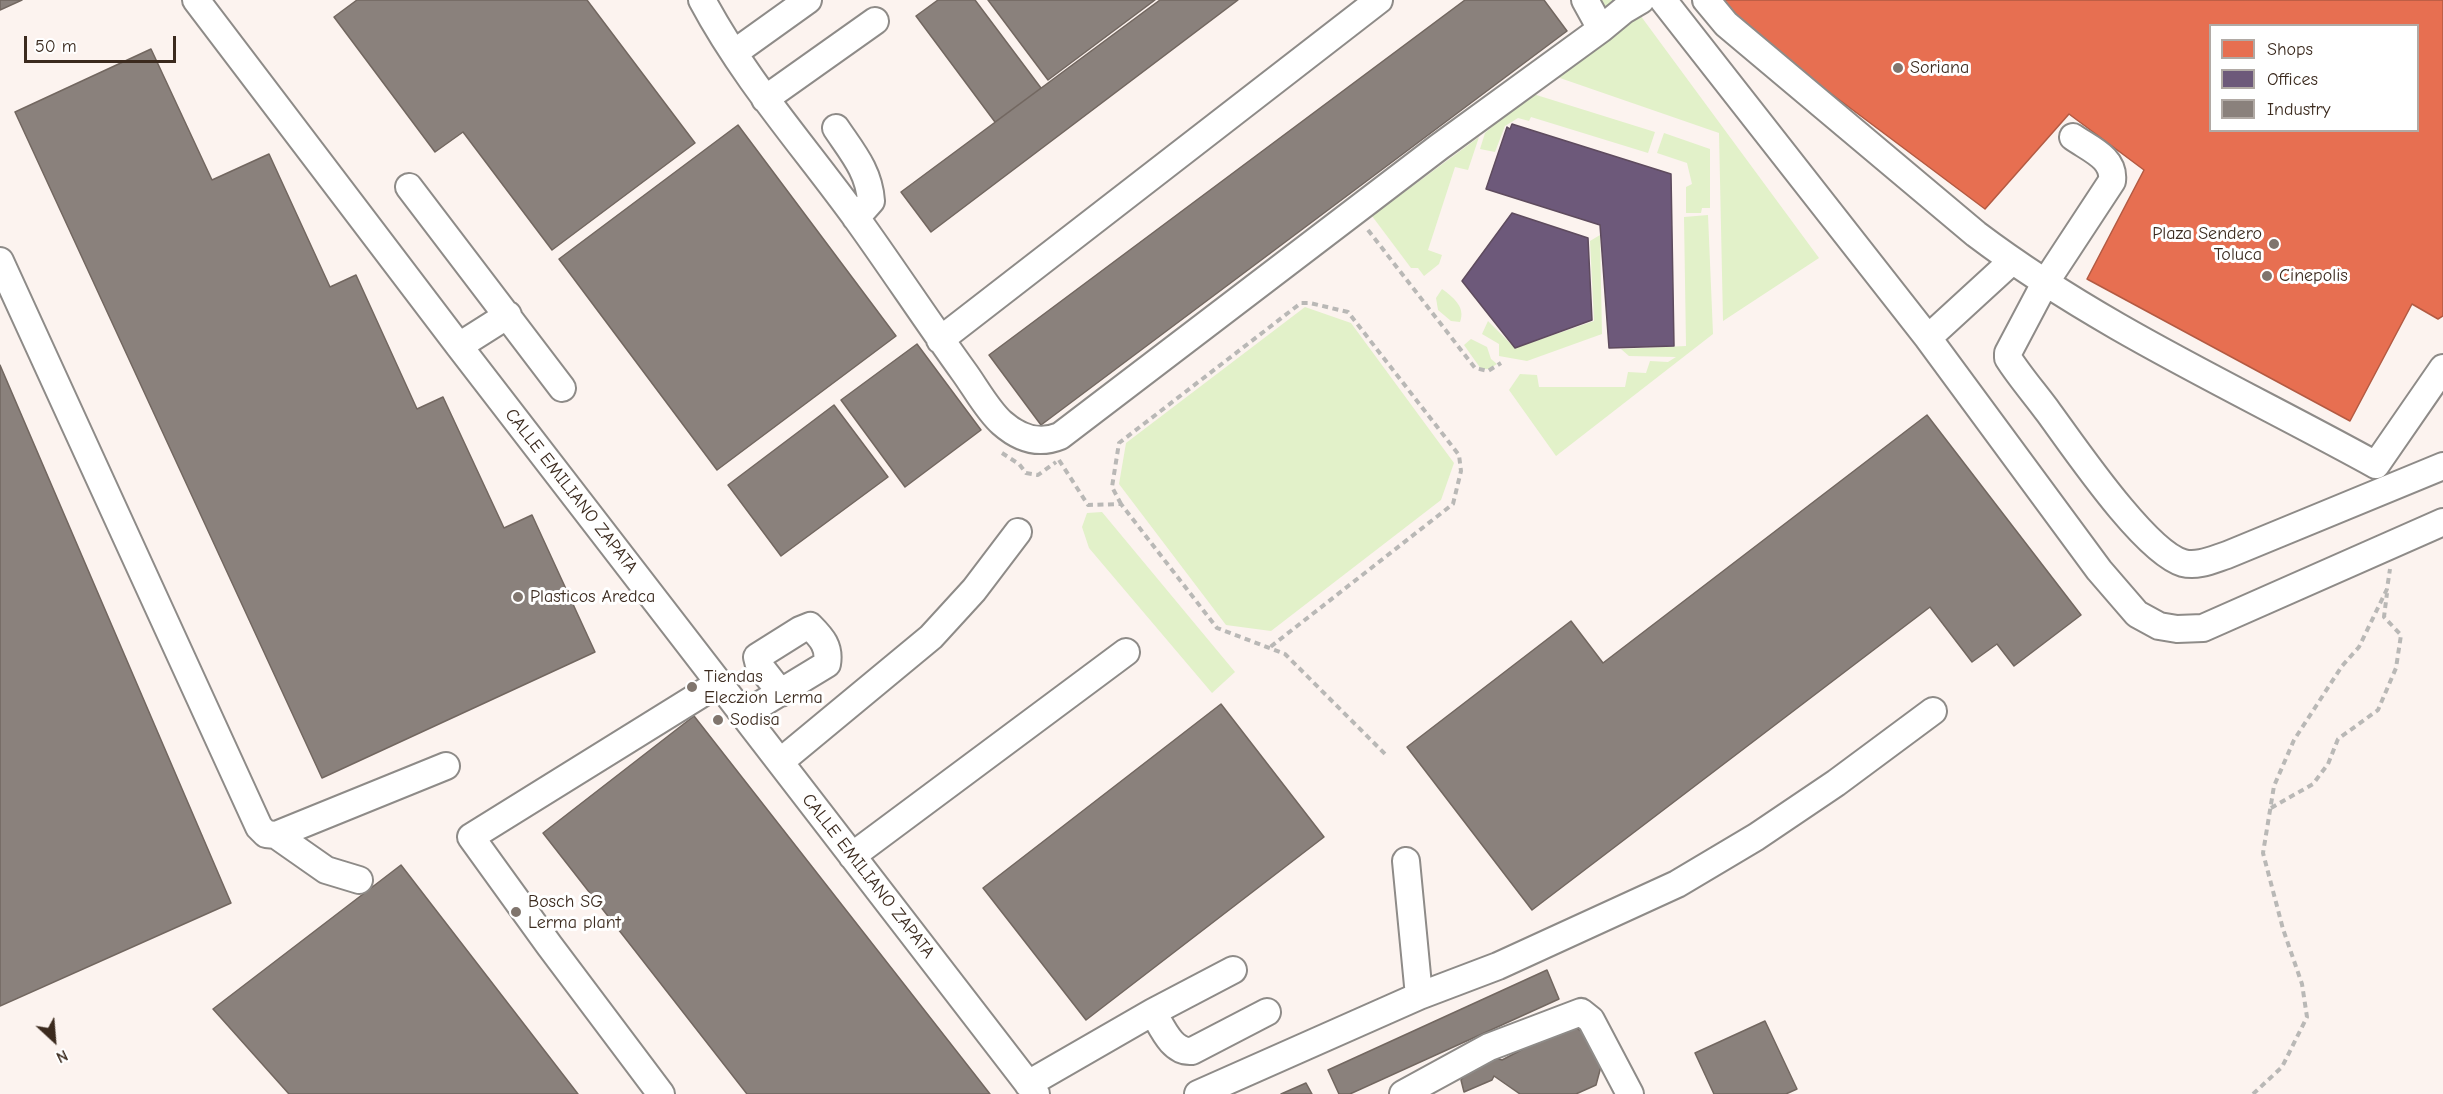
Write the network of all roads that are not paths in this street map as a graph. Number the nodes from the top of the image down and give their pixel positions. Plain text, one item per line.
1 (196, 0) edge
2 (702, 0) edge
3 (808, 0) edge
4 (1378, 0) edge
5 (1585, 0) edge
6 (1641, 0) edge
7 (1664, 0) edge
8 (1706, 0) edge
9 (875, 21) dead end
10 (1601, 29) junction
11 (734, 52) junction
12 (765, 99) junction
13 (836, 128) dead end
14 (2073, 138) dead end
15 (410, 187) dead end
16 (856, 218) junction
17 (0, 261) edge
18 (2012, 261) junction
19 (2045, 283) junction
20 (508, 315) junction
21 (1928, 338) junction
22 (940, 340) junction
23 (459, 346) junction
24 (2443, 368) edge
25 (562, 388) dead end
26 (2376, 465) junction
27 (2443, 466) edge
28 (2404, 482) junction
29 (2443, 522) edge
30 (1018, 532) dead end
31 (1126, 652) dead end
32 (719, 683) junction
33 (781, 693) dead end
34 (1933, 711) dead end
35 (743, 715) junction
36 (780, 762) junction
37 (446, 766) dead end
38 (276, 835) junction
39 (852, 856) junction
40 (1406, 861) dead end
41 (359, 880) dead end
42 (1233, 970) dead end
43 (1419, 996) junction
44 (1153, 1012) junction
45 (1267, 1012) dead end
46 (1032, 1089) edge
47 (661, 1094) edge
48 (1198, 1094) edge
49 (1403, 1094) edge
50 (1630, 1094) edge

1 - 23 street, CALLE EMILIANO ZAPATA
2 - 11 street
3 - 11 street
4 - 22 street
5 - 10 street
6 - 10 street
7 - 21 street
8 - 18 street
9 - 12 street
10 - 22 street
11 - 12 street
12 - 16 street
13 - 16 street
14 - 19 street
15 - 20 street
16 - 22 street
17 - 38 street
18 - 19 street
18 - 21 street
19 - 26 street
19 - 28 street
20 - 23 street
20 - 25 street
21 - 29 street
23 - 32 street, CALLE EMILIANO ZAPATA
24 - 26 street
26 - 28 street
27 - 28 street
30 - 36 street
31 - 39 street
32 - 35 street, CALLE EMILIANO ZAPATA
32 - 47 street
33 - 35 street
34 - 43 street
35 - 36 street, CALLE EMILIANO ZAPATA
36 - 39 street, CALLE EMILIANO ZAPATA
37 - 38 street
38 - 41 street
39 - 46 street, CALLE EMILIANO ZAPATA
40 - 43 street
42 - 44 street
43 - 48 street
44 - 45 street
44 - 46 street
49 - 50 street

